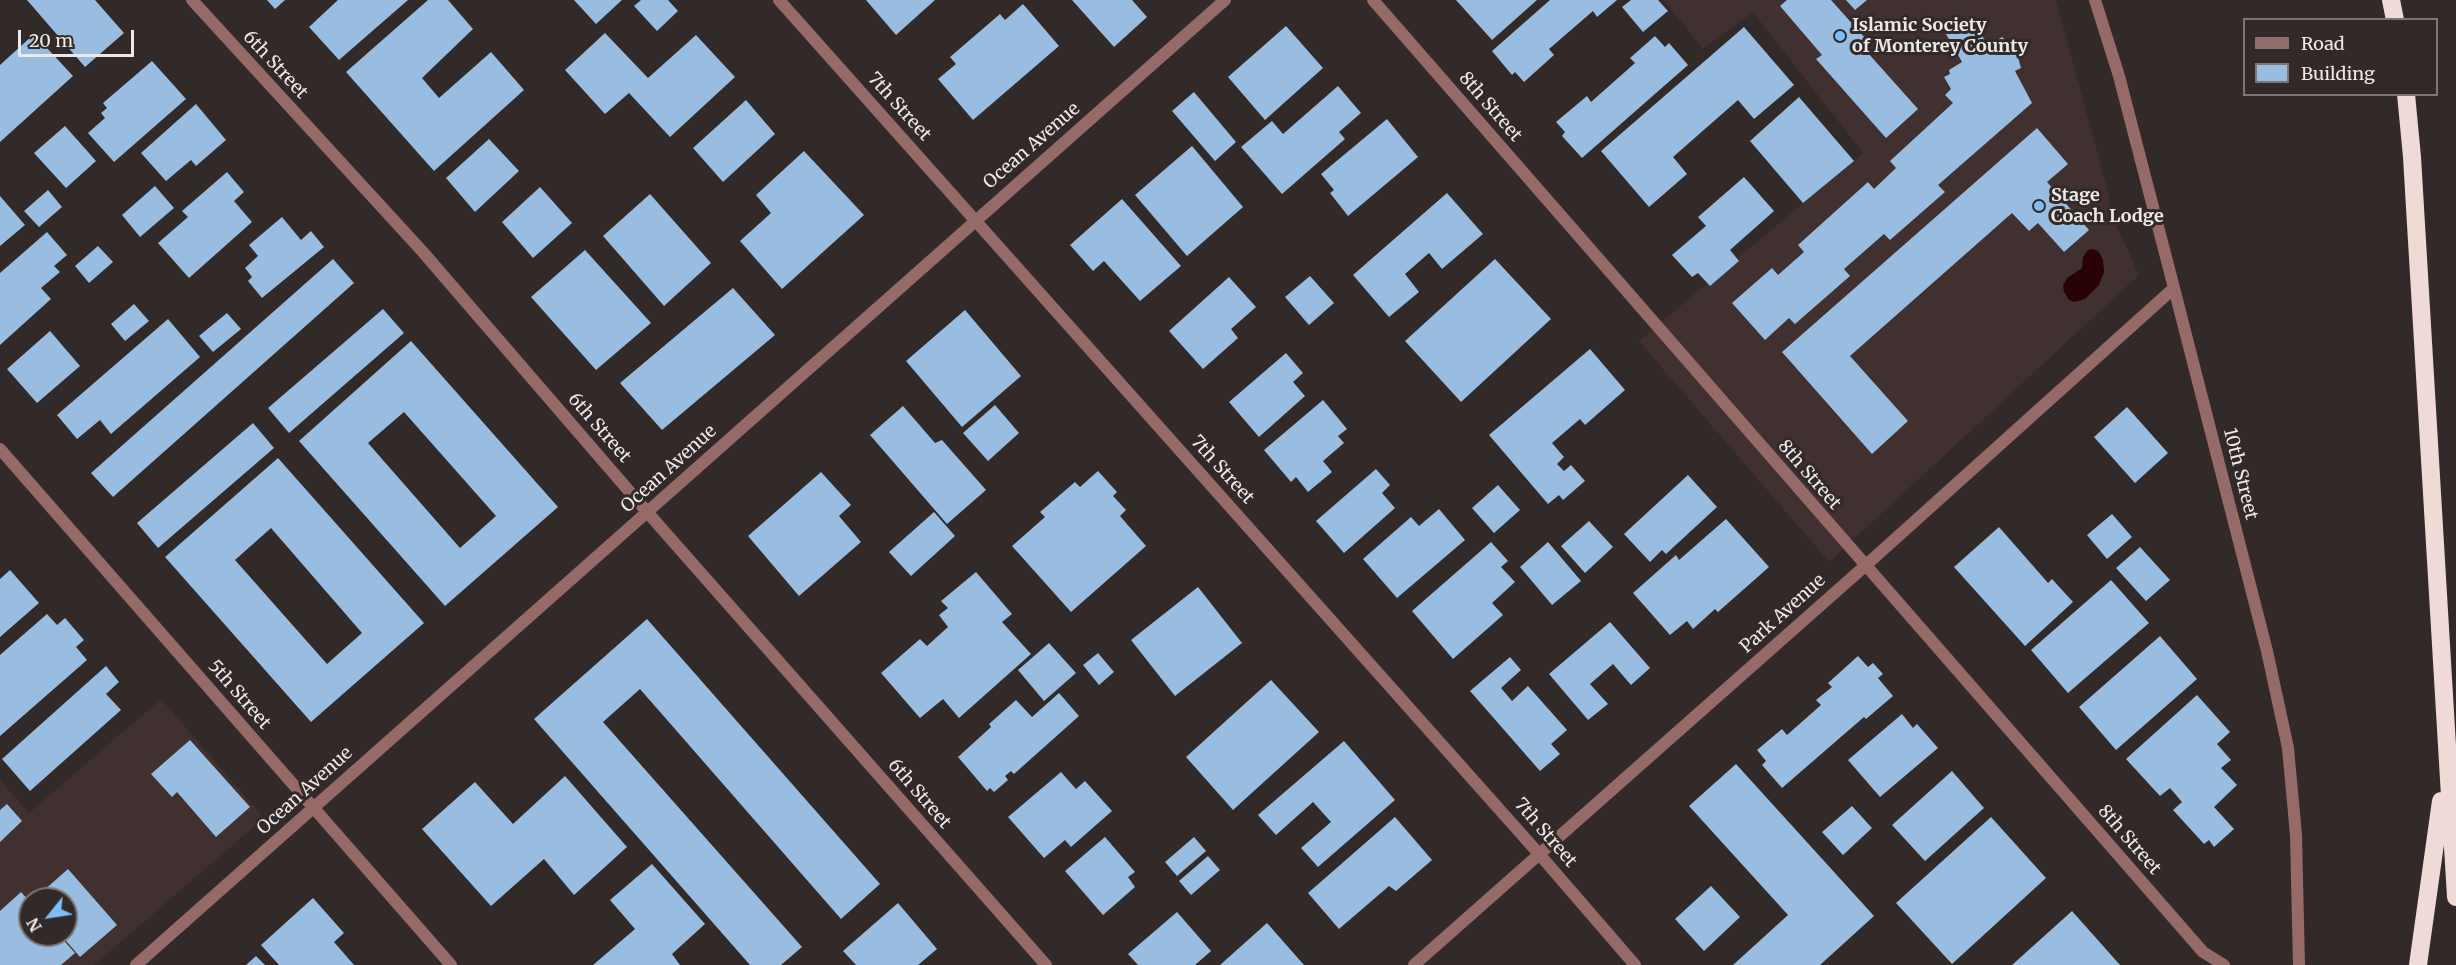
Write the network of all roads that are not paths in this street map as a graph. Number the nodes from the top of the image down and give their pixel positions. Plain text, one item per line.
1 (192, 0) edge
2 (780, 0) edge
3 (1225, 0) edge
4 (1373, 0) edge
5 (2096, 0) edge
6 (2391, 0) edge
7 (2395, 18) edge
8 (2406, 96) edge
9 (975, 220) junction
10 (2174, 288) junction
11 (0, 449) edge
12 (648, 513) junction
13 (1865, 566) junction
14 (2447, 761) junction
15 (313, 808) junction
16 (1540, 855) junction
17 (2456, 897) edge
18 (136, 965) edge
19 (451, 965) edge
20 (1046, 965) edge
21 (1414, 965) edge
22 (1635, 965) edge
23 (2224, 965) edge
24 (2299, 965) edge
25 (2418, 965) edge

1 - 12 street, 6th Street
2 - 9 street, 7th Street
3 - 9 street, Ocean Avenue
4 - 13 street, 8th Street
5 - 10 street, 10th Street
6 - 7 highway
8 - 14 highway
9 - 12 street, Ocean Avenue
9 - 16 street, 7th Street
10 - 13 street, Park Avenue
10 - 24 street, 10th Street
11 - 15 street, 5th Street
12 - 15 street, Ocean Avenue
12 - 20 street, 6th Street
13 - 16 street, Park Avenue
13 - 23 street, 8th Street
14 - 17 highway
14 - 25 highway
15 - 18 street, Ocean Avenue
15 - 19 street, 5th Street
16 - 21 street, Park Avenue
16 - 22 street, 7th Street

